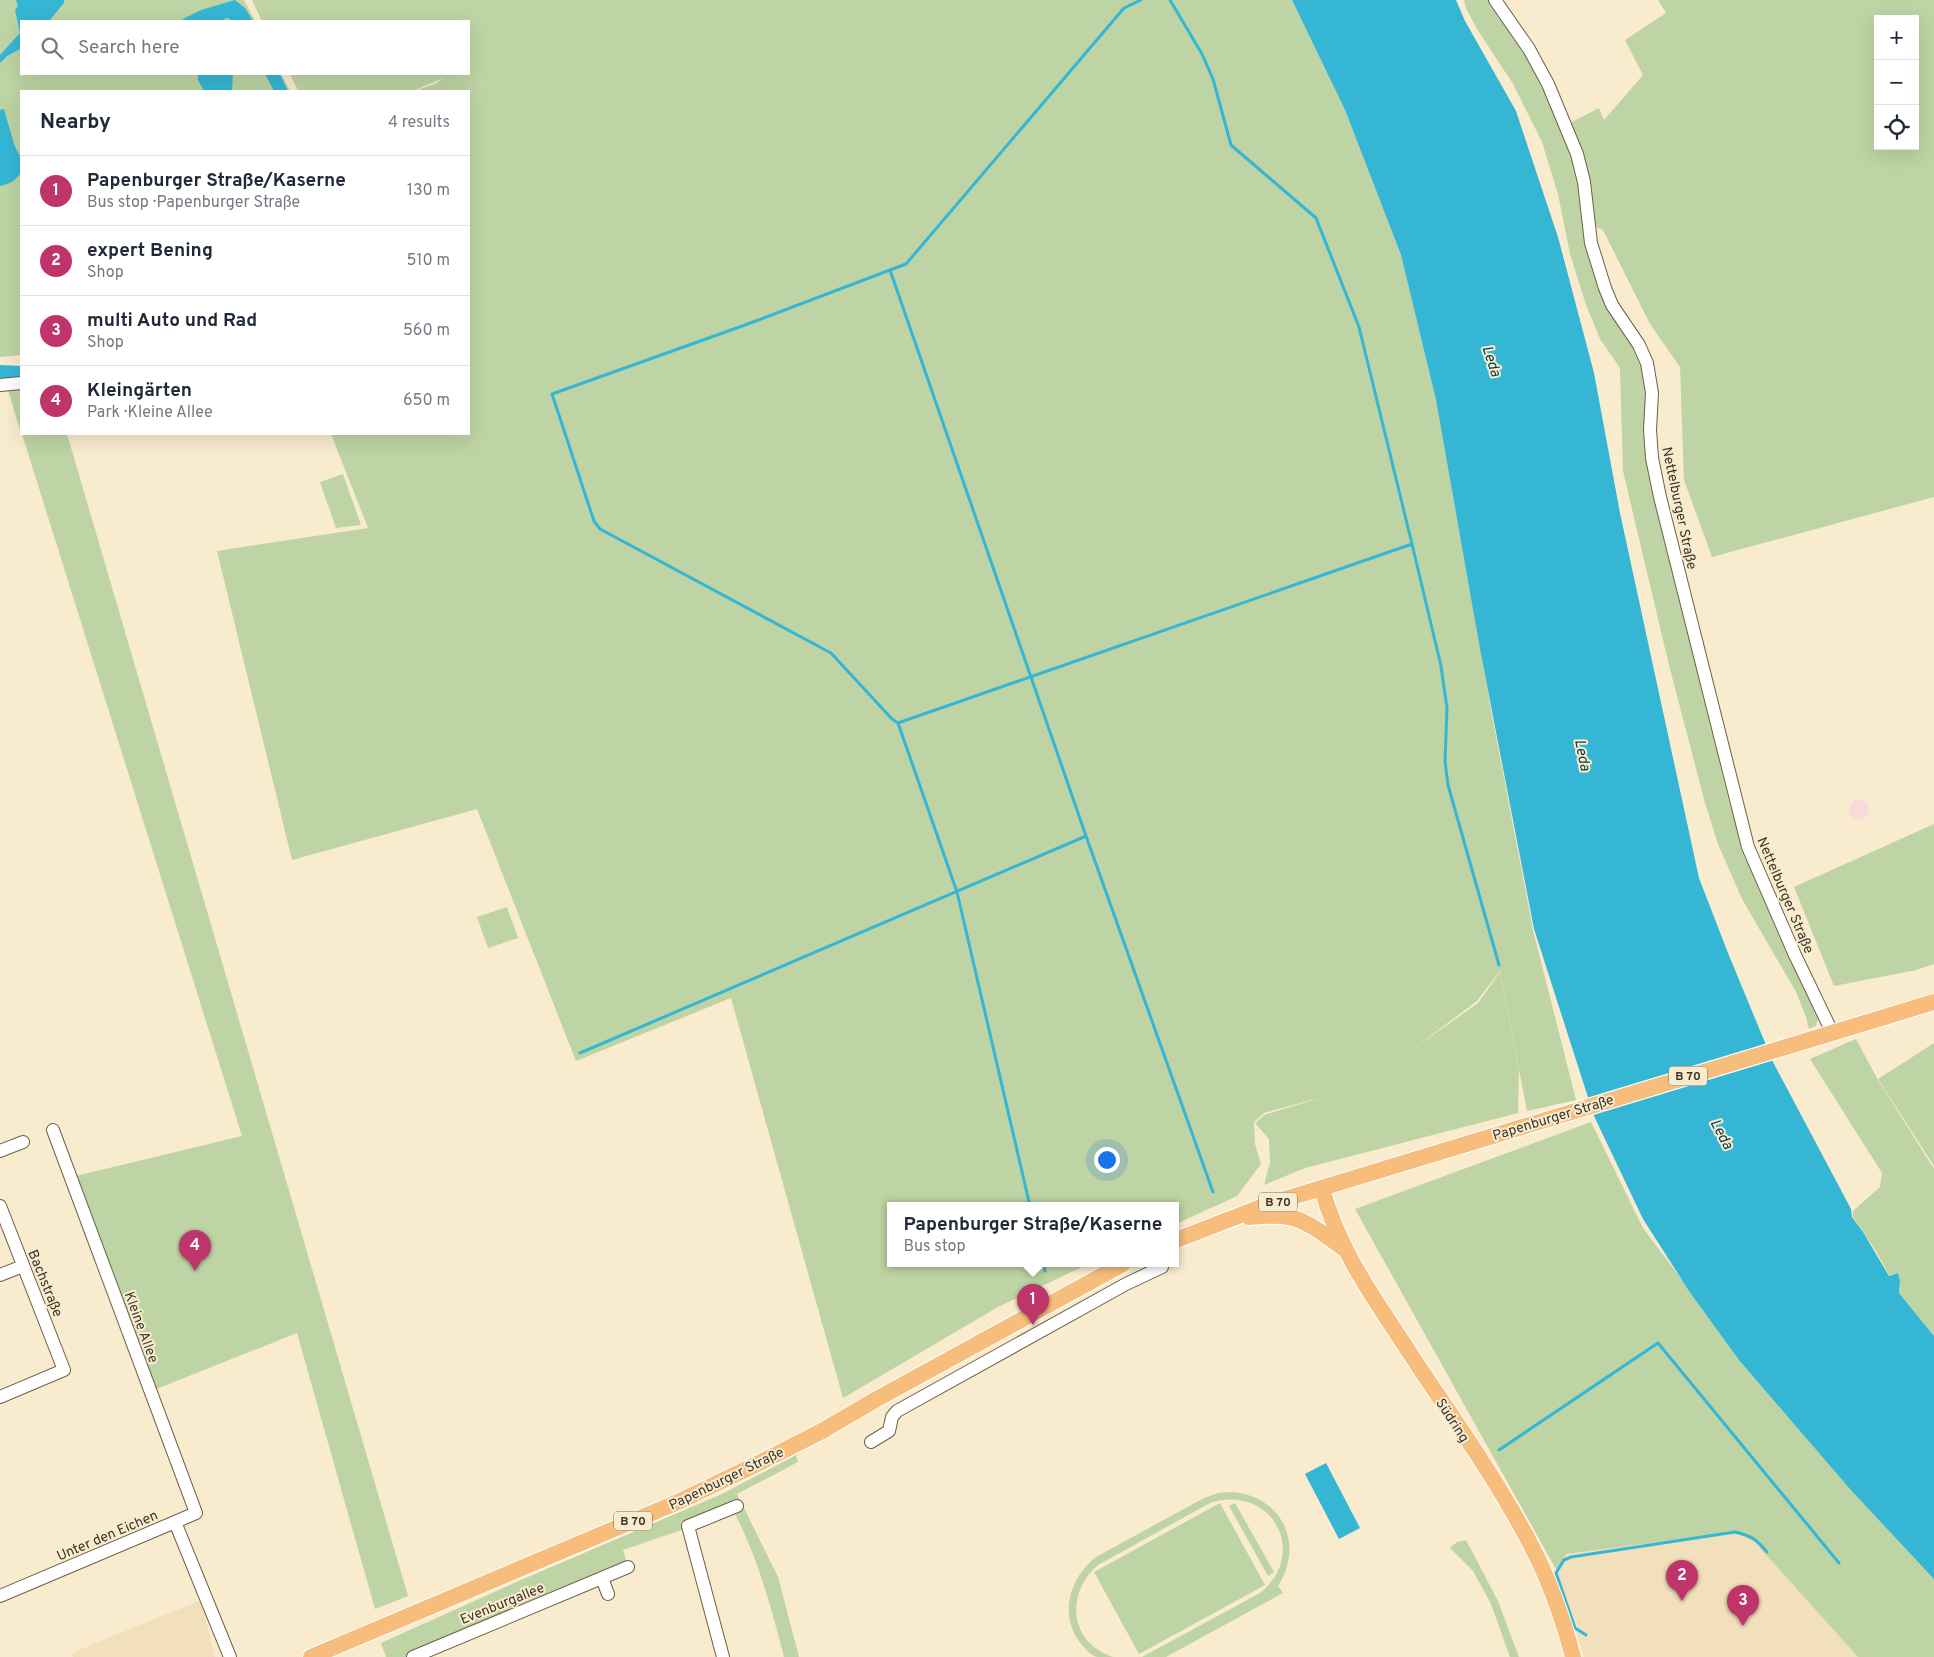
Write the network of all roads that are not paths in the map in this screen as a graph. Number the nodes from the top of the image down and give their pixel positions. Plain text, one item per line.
1 (1495, 0) edge
2 (20, 383) edge
3 (0, 385) edge
4 (1934, 1002) edge
5 (1832, 1032) junction
6 (53, 1130) dead end
7 (24, 1142) dead end
8 (0, 1151) edge
9 (1322, 1189) junction
10 (0, 1206) edge
11 (1234, 1218) junction
12 (1179, 1239) edge
13 (1345, 1250) junction
14 (23, 1266) junction
15 (1118, 1267) edge
16 (1162, 1267) dead end
17 (0, 1275) edge
18 (0, 1397) edge
19 (871, 1442) dead end
20 (737, 1506) dead end
21 (175, 1522) junction
22 (628, 1567) dead end
23 (602, 1578) junction
24 (608, 1594) dead end
25 (0, 1596) edge
26 (230, 1657) edge
27 (311, 1657) edge
28 (413, 1657) edge
29 (722, 1657) edge
30 (1573, 1657) edge

1 - 5 street, Nettelburger Straße
2 - 3 street
4 - 5 main road, Papenburger Straße / B 70
5 - 9 main road, Papenburger Straße / B 70
6 - 21 street, Kleine Allee
7 - 8 street
9 - 11 main road, Papenburger Straße / B 70
9 - 13 main road, Südring
10 - 14 street, Bachstraße
11 - 12 main road, Papenburger Straße / B 70
11 - 13 main road
13 - 30 main road, Südring
14 - 17 street
14 - 18 street, Bachstraße
15 - 27 main road, Papenburger Straße / B 70
16 - 19 street
20 - 29 street
21 - 25 street, Unter den Eichen
21 - 26 street, Unter den Eichen
22 - 23 street, Evenburgallee
23 - 24 street
23 - 28 street, Evenburgallee

